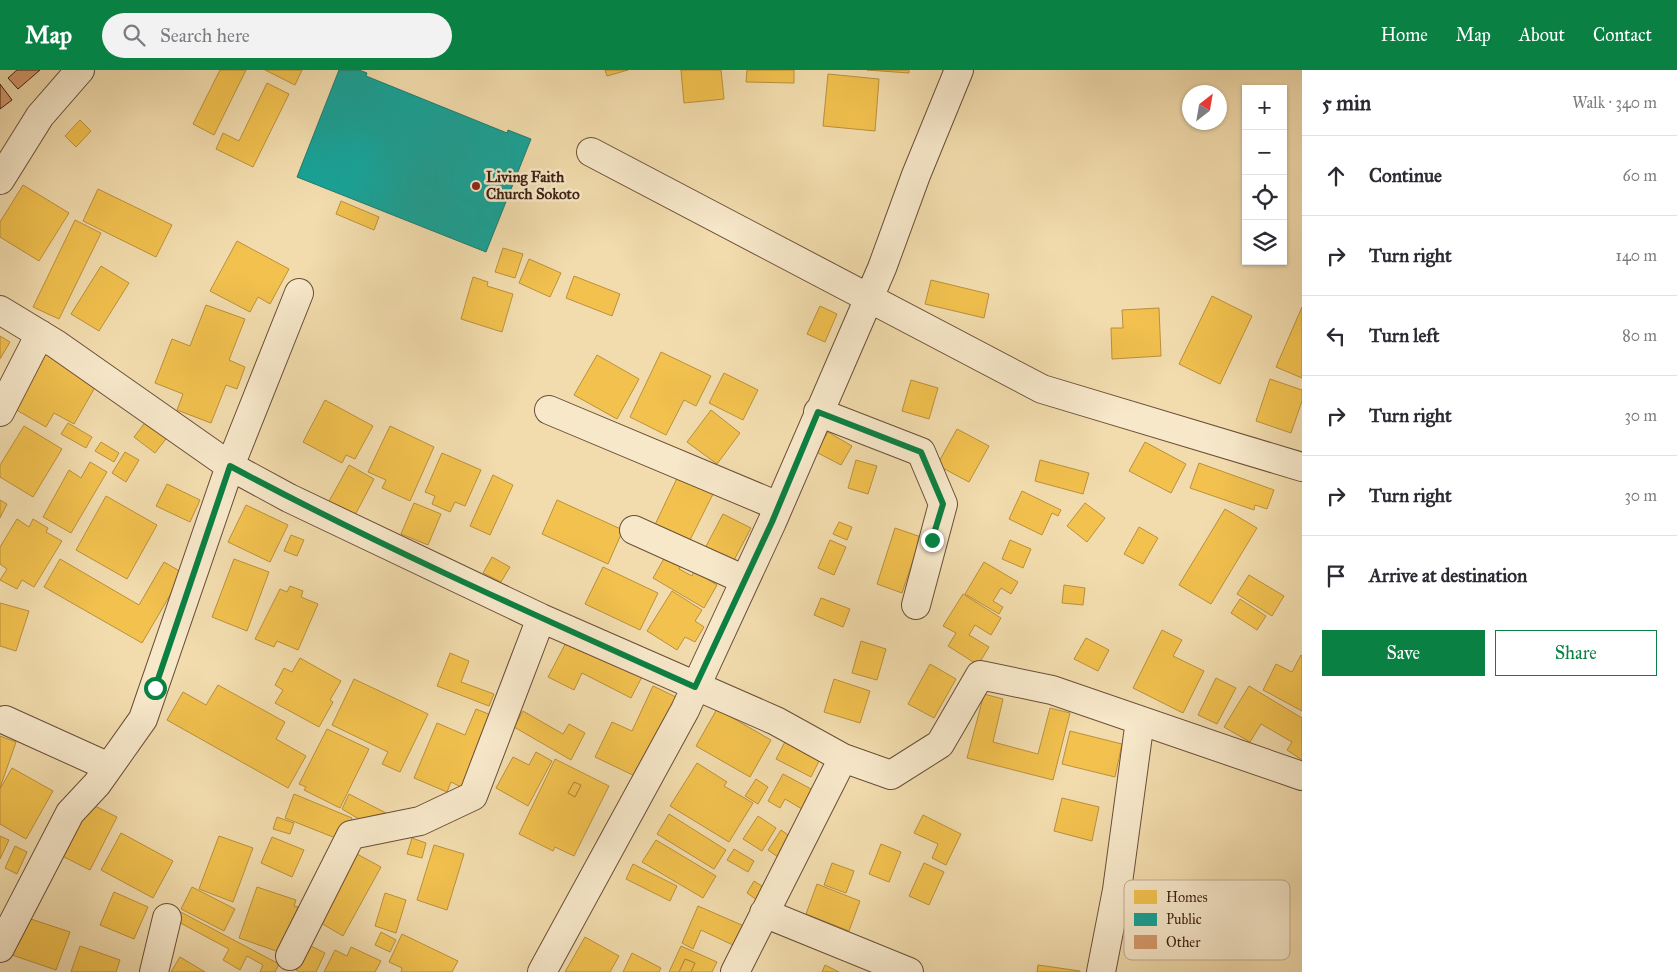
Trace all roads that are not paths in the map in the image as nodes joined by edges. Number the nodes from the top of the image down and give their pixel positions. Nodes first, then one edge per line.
1 (80, 70) edge
2 (959, 70) edge
3 (591, 152) dead end
4 (2, 172) edge
5 (299, 293) dead end
6 (868, 298) junction
7 (0, 310) edge
8 (40, 334) junction
9 (549, 410) dead end
10 (0, 412) edge
11 (818, 412) junction
12 (230, 466) junction
13 (1302, 466) edge
14 (778, 506) junction
15 (634, 530) dead end
16 (745, 580) junction
17 (916, 605) dead end
18 (541, 618) junction
19 (695, 687) junction
20 (5, 720) dead end
21 (1140, 720) junction
22 (843, 758) junction
23 (109, 767) junction
24 (1302, 776) edge
25 (764, 914) junction
26 (167, 918) dead end
27 (0, 948) edge
28 (290, 956) dead end
29 (154, 972) edge
30 (542, 972) edge
31 (735, 972) edge
32 (909, 972) edge
33 (1101, 972) edge

1 - 4 street
2 - 6 street
3 - 6 street
5 - 12 street
6 - 11 street
6 - 13 street
7 - 8 street
8 - 10 street
8 - 12 street
9 - 14 street
11 - 14 street
11 - 17 street
12 - 18 street
12 - 23 street
14 - 16 street
15 - 16 street
16 - 19 street
18 - 19 street
18 - 28 street
19 - 22 street
19 - 30 street
20 - 23 street
21 - 22 street
21 - 24 street
21 - 33 street
22 - 25 street
23 - 27 street
25 - 31 street
25 - 32 street
26 - 29 street

